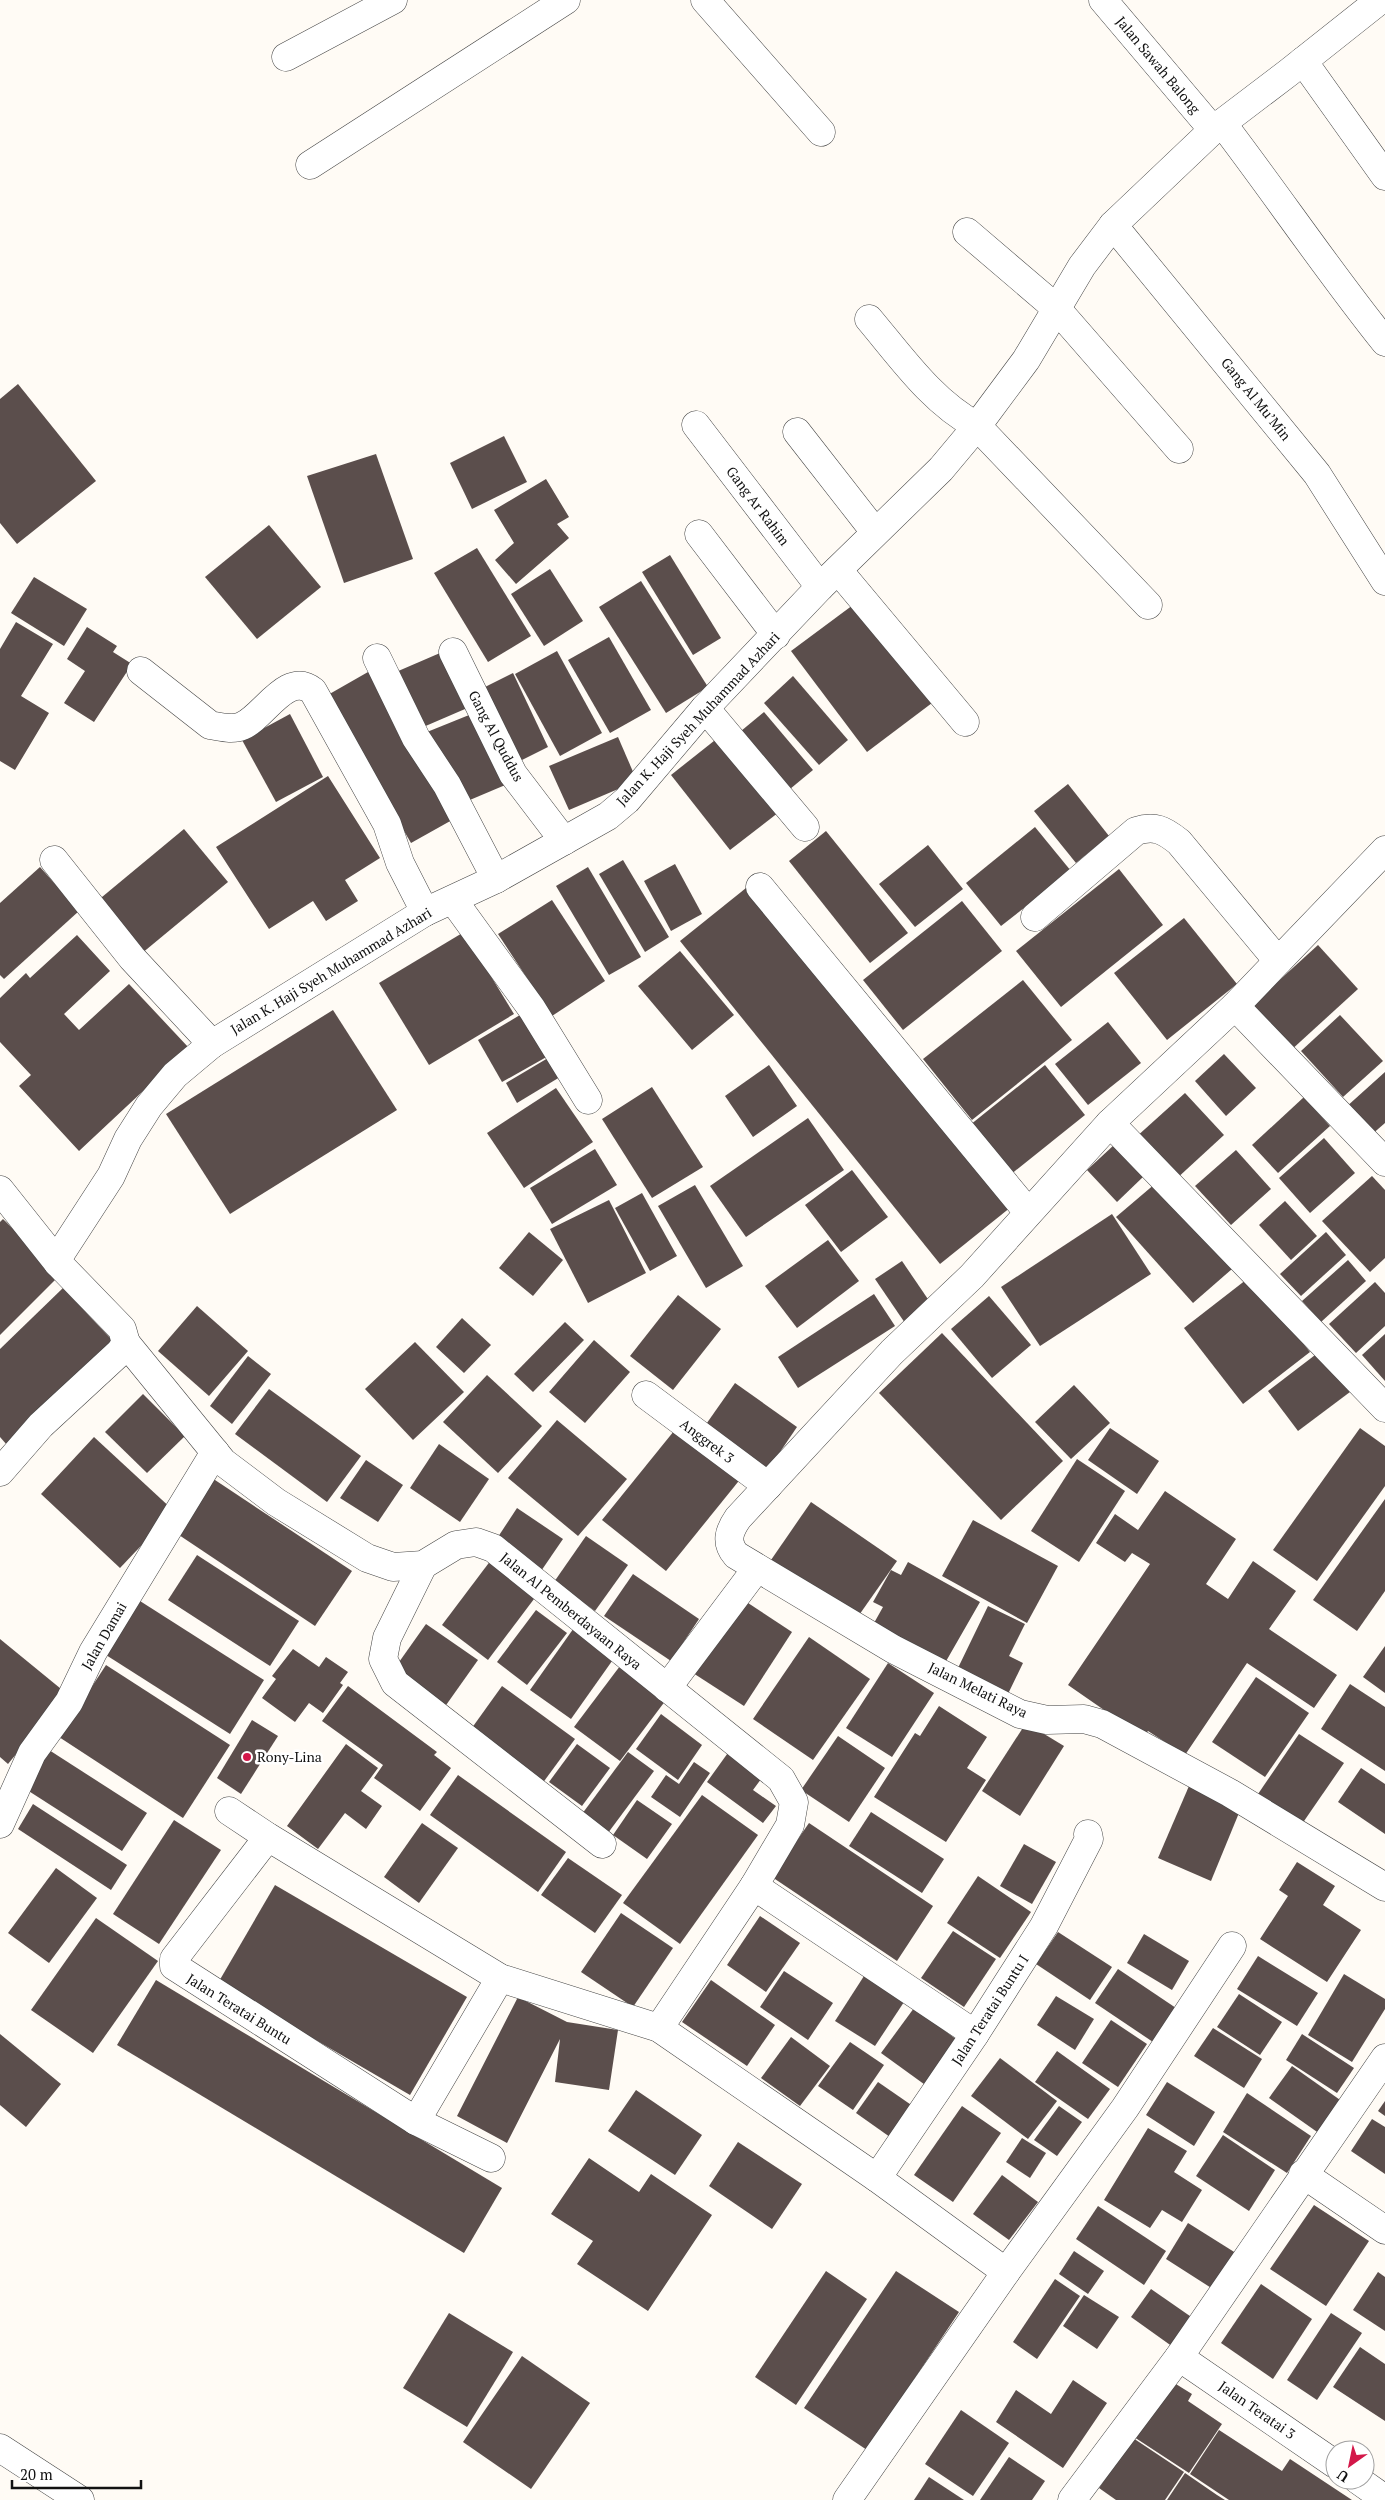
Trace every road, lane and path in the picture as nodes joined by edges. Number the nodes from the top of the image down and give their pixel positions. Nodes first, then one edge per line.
1 (393, 0) edge
2 (566, 0) edge
3 (705, 0) edge
4 (1103, 0) edge
5 (1366, 4) edge
6 (286, 57) dead end
7 (1303, 61) junction
8 (1217, 126) junction
9 (821, 132) dead end
10 (310, 165) dead end
11 (1385, 176) edge
12 (1113, 225) junction
13 (967, 232) dead end
14 (1056, 308) junction
15 (869, 319) dead end
16 (1385, 342) edge
17 (696, 425) dead end
18 (977, 426) junction
19 (797, 432) dead end
20 (1179, 449) dead end
21 (875, 532) junction
22 (699, 534) dead end
23 (829, 578) junction
24 (1385, 581) edge
25 (1148, 605) dead end
26 (776, 635) junction
27 (453, 652) dead end
28 (377, 658) dead end
29 (141, 671) dead end
30 (705, 708) junction
31 (965, 722) dead end
32 (805, 827) dead end
33 (564, 840) junction
34 (1385, 850) edge
35 (54, 860) dead end
36 (496, 879) junction
37 (760, 887) dead end
38 (453, 900) junction
39 (425, 912) junction
40 (1034, 918) dead end
41 (1278, 961) junction
42 (1235, 1006) junction
43 (212, 1044) junction
44 (588, 1100) dead end
45 (1110, 1123) junction
46 (1385, 1162) edge
47 (0, 1190) edge
48 (1028, 1212) junction
49 (58, 1263) junction
50 (126, 1343) junction
51 (646, 1395) dead end
52 (1385, 1408) edge
53 (215, 1452) junction
54 (0, 1472) edge
55 (768, 1486) junction
56 (747, 1561) junction
57 (423, 1565) junction
58 (667, 1688) junction
59 (229, 1811) dead end
60 (0, 1824) edge
61 (1088, 1834) dead end
62 (268, 1837) junction
63 (602, 1844) dead end
64 (754, 1886) junction
65 (1385, 1887) edge
66 (1232, 1946) dead end
67 (500, 1978) junction
68 (659, 2028) junction
69 (975, 2034) junction
70 (1385, 2058) edge
71 (416, 2121) junction
72 (492, 2158) dead end
73 (1303, 2174) junction
74 (877, 2178) junction
75 (1385, 2230) edge
76 (1006, 2272) junction
77 (1179, 2356) junction
78 (0, 2448) edge
79 (1325, 2457) edge
80 (1372, 2490) edge
81 (1076, 2499) edge
82 (1385, 2499) edge
83 (80, 2500) edge
84 (847, 2500) edge

1 - 6 street
2 - 10 street
3 - 9 street
4 - 8 street, Jalan Sawah Balong
5 - 7 street, Jalan K. Haji Syeh Muhammad Azhari
7 - 8 street, Jalan K. Haji Syeh Muhammad Azhari
7 - 11 street
8 - 12 street, Jalan K. Haji Syeh Muhammad Azhari
8 - 16 street, Jalan Sawah Balong
12 - 14 street, Jalan K. Haji Syeh Muhammad Azhari
12 - 24 street, Gang Al Mu’Min
13 - 14 street
14 - 18 street, Jalan K. Haji Syeh Muhammad Azhari
14 - 20 street
15 - 18 street
17 - 23 street, Gang Ar Rahim
18 - 21 street, Jalan K. Haji Syeh Muhammad Azhari
18 - 25 street
19 - 21 street
21 - 23 street, Jalan K. Haji Syeh Muhammad Azhari
22 - 26 street
23 - 26 street, Jalan K. Haji Syeh Muhammad Azhari
23 - 31 street, Gang Ar Rahim
26 - 30 street, Jalan K. Haji Syeh Muhammad Azhari
27 - 33 street, Gang Al Quddus
28 - 36 street
29 - 39 street
30 - 32 street
30 - 33 street, Jalan K. Haji Syeh Muhammad Azhari
33 - 36 street, Jalan K. Haji Syeh Muhammad Azhari
34 - 41 street
35 - 43 street
36 - 38 street, Jalan K. Haji Syeh Muhammad Azhari
37 - 48 street
38 - 39 street, Jalan K. Haji Syeh Muhammad Azhari
38 - 44 street
39 - 43 street, Jalan K. Haji Syeh Muhammad Azhari
40 - 41 street
41 - 42 street
42 - 45 street
42 - 46 street
43 - 49 street, Jalan K. Haji Syeh Muhammad Azhari
45 - 48 street
45 - 52 street
47 - 49 street
48 - 55 street
49 - 50 street
50 - 53 street, Jalan Al Pemberdayaan Raya
50 - 54 street
51 - 55 street, Anggrek 3
53 - 57 street, Jalan Al Pemberdayaan Raya
53 - 60 street, Jalan Damai
55 - 56 street
56 - 58 street
56 - 65 street, Jalan Melati Raya
57 - 58 street, Jalan Al Pemberdayaan Raya
57 - 63 street
58 - 64 street, Jalan Al Pemberdayaan Raya
59 - 62 street
61 - 69 street, Jalan Teratai Buntu I
62 - 67 street
62 - 71 street, Jalan Teratai Buntu
64 - 68 street, Jalan Al Pemberdayaan Raya
64 - 69 street
66 - 76 street
67 - 68 street
67 - 71 street
68 - 74 street
69 - 74 street, Jalan Teratai Buntu I
70 - 73 street
71 - 72 street, Jalan Teratai Buntu
73 - 75 street
73 - 77 street
74 - 76 street
76 - 84 street
77 - 79 street, Jalan Teratai 3
77 - 81 street
78 - 83 street
80 - 82 street

